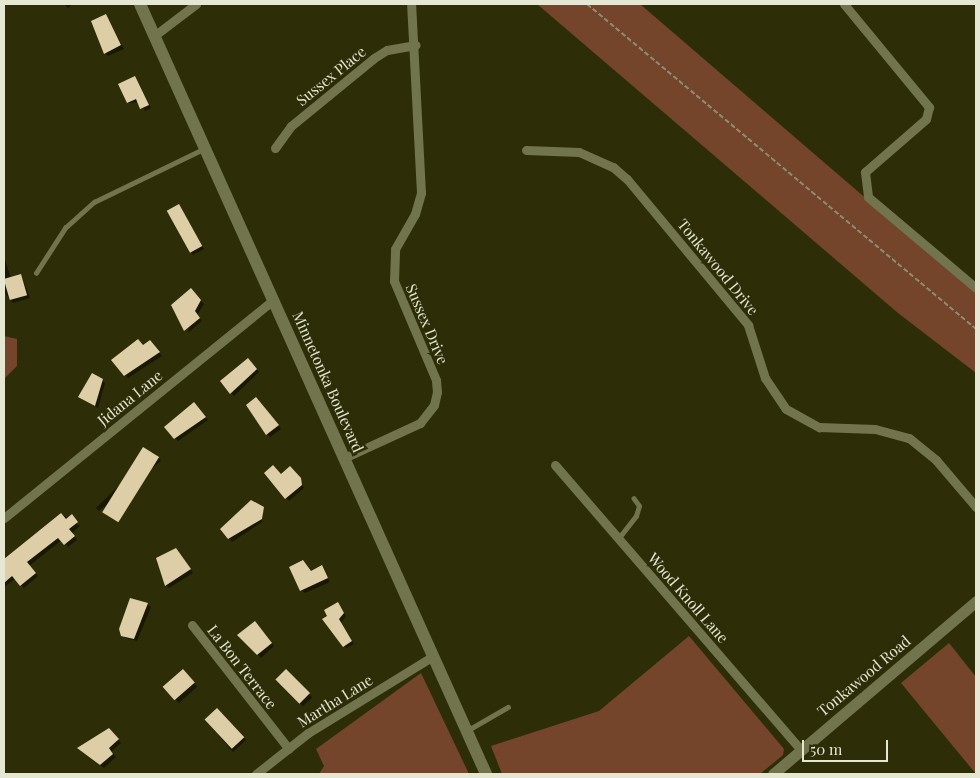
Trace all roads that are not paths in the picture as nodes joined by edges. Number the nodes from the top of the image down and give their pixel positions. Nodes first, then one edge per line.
1 (140, 4) edge
2 (196, 4) edge
3 (411, 4) edge
4 (844, 4) edge
5 (154, 36) junction
6 (416, 44) junction
7 (275, 148) dead end
8 (205, 149) junction
9 (526, 150) dead end
10 (36, 273) dead end
11 (976, 288) edge
12 (273, 300) junction
13 (344, 458) junction
14 (555, 465) dead end
15 (634, 500) dead end
16 (976, 507) edge
17 (4, 518) edge
18 (618, 539) junction
19 (976, 601) edge
20 (192, 625) dead end
21 (433, 656) junction
22 (508, 707) dead end
23 (467, 731) junction
24 (290, 749) junction
25 (800, 749) junction
26 (256, 774) edge
27 (486, 774) edge
28 (773, 774) edge

1 - 5 main road, Minnetonka Boulevard
2 - 5 street
3 - 6 street, Sussex Drive
4 - 11 street
5 - 8 main road, Minnetonka Boulevard
6 - 7 street, Sussex Place
6 - 13 street, Sussex Drive
8 - 10 lane
8 - 12 main road, Minnetonka Boulevard
9 - 16 street, Tonkawood Drive
12 - 13 main road, Minnetonka Boulevard
12 - 17 street, Jidana Lane
13 - 21 main road, Minnetonka Boulevard
14 - 18 street, Wood Knoll Lane
15 - 18 lane
18 - 25 street, Wood Knoll Lane
19 - 25 street, Tonkawood Road
20 - 24 street, La Bon Terrace
21 - 23 main road, Minnetonka Boulevard
21 - 24 street, Martha Lane
22 - 23 lane
23 - 27 main road, Minnetonka Boulevard
24 - 26 street, Martha Lane
25 - 28 street, Tonkawood Road

